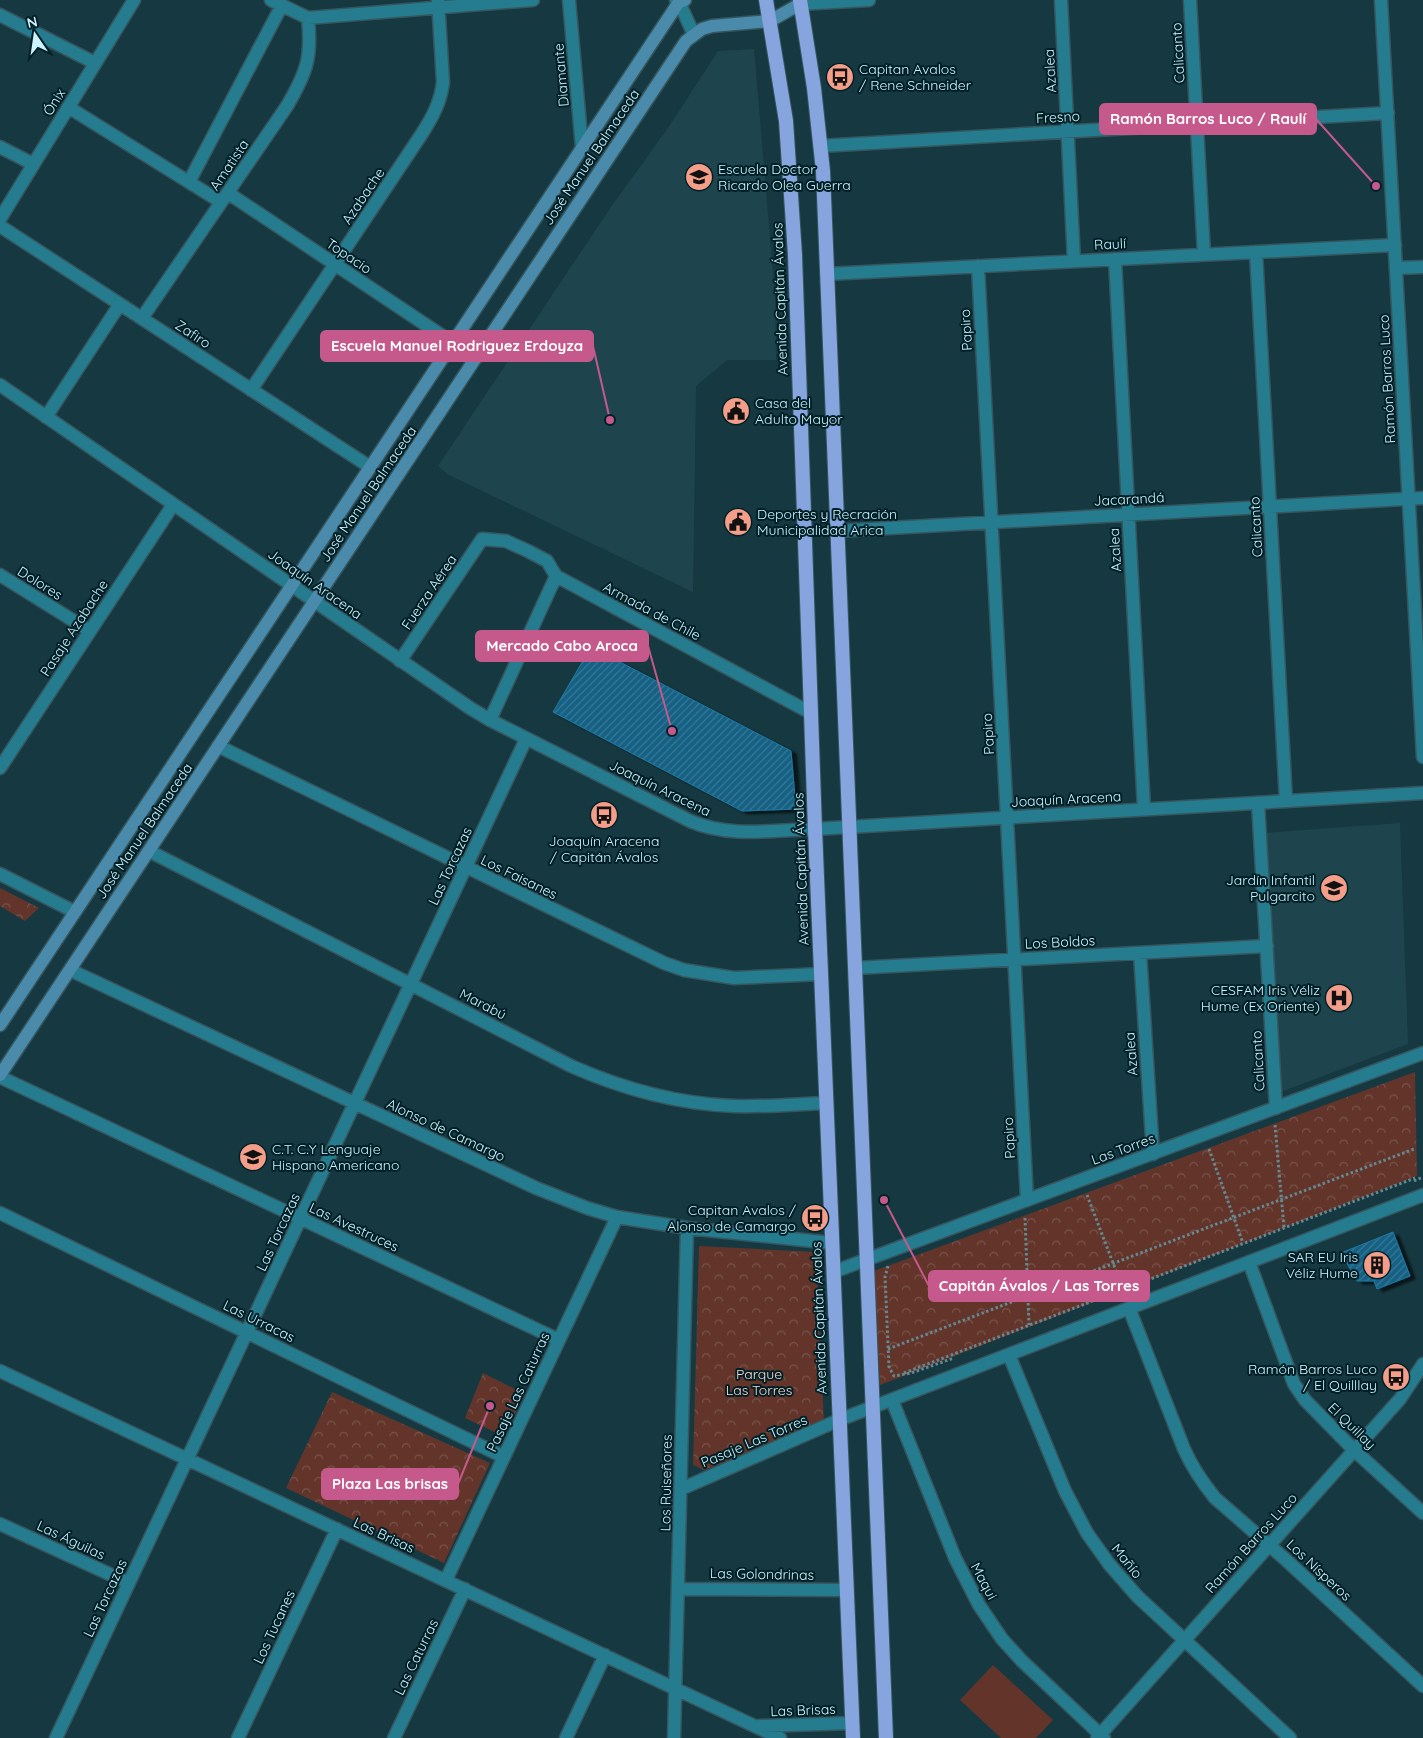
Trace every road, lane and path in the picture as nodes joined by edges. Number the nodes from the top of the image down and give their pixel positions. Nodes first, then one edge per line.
1 (134, 0) edge
2 (533, 0) edge
3 (569, 0) edge
4 (680, 0) edge
5 (766, 0) edge
6 (869, 0) edge
7 (1061, 0) edge
8 (1190, 0) edge
9 (1381, 0) edge
10 (797, 1) edge
11 (276, 3) edge
12 (439, 4) edge
13 (0, 15) edge
14 (308, 18) junction
15 (770, 21) junction
16 (694, 35) junction
17 (95, 64) junction
18 (68, 107) junction
19 (1388, 114) junction
20 (1197, 124) junction
21 (1068, 132) junction
22 (820, 146) junction
23 (0, 147) edge
24 (582, 148) junction
25 (33, 164) junction
26 (189, 182) junction
27 (225, 198) junction
28 (0, 219) edge
29 (0, 226) edge
30 (1395, 245) junction
31 (1256, 252) junction
32 (1204, 254) junction
33 (1115, 259) junction
34 (1074, 261) junction
35 (335, 264) junction
36 (978, 266) junction
37 (1423, 267) edge
38 (1396, 268) junction
39 (827, 274) junction
40 (120, 304) junction
41 (142, 318) junction
42 (453, 343) junction
43 (0, 385) edge
44 (251, 390) junction
45 (46, 417) junction
46 (370, 467) junction
47 (1409, 498) junction
48 (1423, 498) edge
49 (173, 505) junction
50 (1270, 506) junction
51 (1128, 514) junction
52 (991, 522) junction
53 (837, 531) junction
54 (482, 539) joint
55 (0, 576) edge
56 (556, 576) junction
57 (291, 586) junction
58 (314, 602) junction
59 (1419, 625) edge
60 (90, 631) junction
61 (400, 661) junction
62 (811, 713) junction
63 (490, 720) junction
64 (526, 739) junction
65 (218, 746) junction
66 (1423, 756) edge
67 (0, 768) edge
68 (1423, 793) edge
69 (1286, 801) junction
70 (1258, 803) junction
71 (1144, 809) junction
72 (1007, 817) junction
73 (849, 827) junction
74 (815, 829) junction
75 (149, 851) junction
76 (466, 868) junction
77 (0, 874) edge
78 (75, 912) junction
79 (1266, 946) junction
80 (1140, 953) junction
81 (1014, 959) junction
82 (855, 968) junction
83 (70, 970) junction
84 (821, 974) junction
85 (411, 984) junction
86 (0, 1025) edge
87 (1423, 1053) edge
88 (0, 1076) edge
89 (355, 1103) junction
90 (826, 1103) junction
91 (1276, 1108) junction
92 (1275, 1125) dead end
93 (1209, 1149) dead end
94 (1414, 1150) dead end
95 (1153, 1154) junction
96 (1415, 1178) dead end
97 (1423, 1194) edge
98 (1088, 1195) dead end
99 (1028, 1200) junction
100 (1281, 1200) junction
101 (0, 1213) edge
102 (617, 1217) junction
103 (301, 1218) junction
104 (1025, 1218) dead end
105 (1234, 1218) junction
106 (687, 1228) junction
107 (1284, 1228) junction
108 (832, 1243) junction
109 (1243, 1243) junction
110 (867, 1260) junction
111 (1249, 1262) junction
112 (1113, 1264) junction
113 (888, 1266) dead end
114 (833, 1272) junction
115 (1123, 1289) junction
116 (1028, 1296) junction
117 (1129, 1308) junction
118 (1029, 1325) junction
119 (247, 1332) junction
120 (559, 1340) junction
121 (991, 1345) dead end
122 (888, 1349) junction
123 (883, 1351) dead end
124 (1009, 1355) junction
125 (1423, 1364) edge
126 (0, 1371) edge
127 (894, 1376) junction
128 (889, 1378) dead end
129 (892, 1400) junction
130 (873, 1408) junction
131 (840, 1420) junction
132 (1354, 1450) junction
133 (504, 1457) junction
134 (187, 1459) junction
135 (681, 1488) junction
136 (1423, 1513) edge
137 (0, 1524) edge
138 (337, 1529) junction
139 (1269, 1545) junction
140 (446, 1580) junction
141 (129, 1583) junction
142 (678, 1589) junction
143 (465, 1590) junction
144 (846, 1590) junction
145 (1185, 1640) junction
146 (605, 1656) junction
147 (1423, 1686) edge
148 (675, 1689) junction
149 (852, 1723) junction
150 (755, 1726) junction
151 (1101, 1737) edge
152 (56, 1738) edge
153 (238, 1738) edge
154 (394, 1738) edge
155 (566, 1738) edge
156 (674, 1738) edge
157 (780, 1738) edge
158 (852, 1738) edge
159 (886, 1738) edge
160 (1290, 1738) edge

1 - 17 street, Ónix
2 - 12 street
3 - 24 street, Diamante
4 - 16 street
4 - 24 main road, José Manuel Balmaceda
5 - 15 highway, Avenida Capitán Ávalos
6 - 10 street
7 - 21 street, Azalea
8 - 20 street, Calicanto
9 - 19 street, Ramón Barros Luco
10 - 15 main road, José Manuel Balmaceda
10 - 22 highway
11 - 14 street
11 - 26 street, Amatista
12 - 14 street
12 - 35 street, Azabache
13 - 17 street
14 - 27 street, Amatista
15 - 16 main road, José Manuel Balmaceda
15 - 62 highway, Avenida Capitán Ávalos
16 - 58 main road, José Manuel Balmaceda
17 - 18 street, Ónix
18 - 25 street, Ónix
18 - 26 street, Topacio
19 - 20 street, Fresno
19 - 30 street, Ramón Barros Luco
20 - 21 street, Fresno
20 - 32 street, Calicanto
21 - 22 street, Fresno
21 - 34 street, Azalea
22 - 39 highway
23 - 25 street
24 - 42 main road, José Manuel Balmaceda
25 - 28 street, Ónix
26 - 27 street, Topacio
27 - 35 street, Topacio
27 - 41 street, Amatista
29 - 40 street, Zafiro
30 - 31 street, Raulí
30 - 38 street, Ramón Barros Luco
31 - 32 street, Raulí
31 - 50 street, Calicanto
32 - 33 street, Raulí
33 - 34 street, Raulí
33 - 51 street, Azalea
34 - 36 street, Raulí
35 - 42 street, Topacio
35 - 44 street, Azabache
36 - 39 street, Raulí
36 - 52 street, Papiro
37 - 38 street
38 - 47 street, Ramón Barros Luco
39 - 53 highway
40 - 41 street, Zafiro
40 - 45 street
41 - 44 street, Zafiro
42 - 46 main road, José Manuel Balmaceda
43 - 45 street, Joaquín Aracena
44 - 46 street, Zafiro
45 - 49 street, Joaquín Aracena
46 - 57 main road, José Manuel Balmaceda
47 - 48 street, Jacarandá
47 - 50 street, Jacarandá
47 - 59 street, Ramón Barros Luco
49 - 57 street, Joaquín Aracena
49 - 60 street, Pasaje Azabache
50 - 51 street, Jacarandá
50 - 69 street, Calicanto
51 - 52 street, Jacarandá
51 - 71 street, Azalea
52 - 53 street, Jacarandá
52 - 72 street, Papiro
53 - 73 highway
54 - 56 street, Armada de Chile
54 - 61 street, Fuerza Aérea
55 - 60 street, Dolores
56 - 62 street, Armada de Chile
56 - 63 street
57 - 58 street, Joaquín Aracena
57 - 78 main road, José Manuel Balmaceda
58 - 61 street, Joaquín Aracena
58 - 65 main road, José Manuel Balmaceda
59 - 66 street, Ramón Barros Luco
60 - 67 street, Pasaje Azabache
61 - 63 street, Joaquín Aracena
62 - 74 highway, Avenida Capitán Ávalos
63 - 64 street, Joaquín Aracena
64 - 74 street, Joaquín Aracena
64 - 76 street, Las Torcazas
65 - 75 main road, José Manuel Balmaceda
65 - 76 street, Los Faisanes
68 - 69 street, Joaquín Aracena
69 - 70 street, Joaquín Aracena
70 - 71 street, Joaquín Aracena
70 - 79 street, Calicanto
71 - 72 street, Joaquín Aracena
72 - 73 street, Joaquín Aracena
72 - 81 street, Papiro
73 - 74 street, Joaquín Aracena
73 - 82 highway
74 - 84 highway, Avenida Capitán Ávalos
75 - 83 main road, José Manuel Balmaceda
75 - 85 street, Marabú
76 - 84 street, Los Faisanes
76 - 85 street, Las Torcazas
77 - 78 street
78 - 86 main road, José Manuel Balmaceda
79 - 80 street, Los Boldos
79 - 91 street, Calicanto
80 - 81 street, Los Boldos
80 - 95 street, Azalea
81 - 82 street, Los Boldos
81 - 99 street, Papiro
82 - 110 highway
83 - 88 main road, José Manuel Balmaceda
83 - 89 street, Alonso de Camargo
84 - 90 highway, Avenida Capitán Ávalos
85 - 89 street, Las Torcazas
85 - 90 street, Marabú
87 - 91 street, Las Torres
88 - 103 street, Las Avestruces
89 - 102 street, Alonso de Camargo
89 - 103 street, Las Torcazas
90 - 108 highway, Avenida Capitán Ávalos
91 - 95 street, Las Torres
92 - 100 path
93 - 105 path
94 - 100 path
95 - 99 street, Las Torres
96 - 107 path
97 - 111 street
98 - 112 path
99 - 110 street, Las Torres
100 - 105 path
100 - 107 path
101 - 119 street, Las Urracas
102 - 106 street, Alonso de Camargo
102 - 120 street, Pasaje Las Caturras
103 - 119 street, Las Torcazas
103 - 120 street, Las Avestruces
104 - 116 path
105 - 109 path
105 - 112 path
106 - 108 street, Alonso de Camargo
106 - 135 street, Los Ruiseñores
107 - 109 path
108 - 114 highway, Avenida Capitán Ávalos
109 - 115 path
110 - 114 street, Las Torres
110 - 130 highway
111 - 117 street
111 - 132 street, El Quillay
112 - 115 path
112 - 116 path
113 - 122 path
114 - 131 highway, Avenida Capitán Ávalos
115 - 118 path
116 - 118 path
116 - 122 path
117 - 124 street
117 - 139 street, Los Nísperos
118 - 127 path
119 - 133 street, Las Urracas
119 - 134 street, Las Torcazas
120 - 133 street, Pasaje Las Caturras
121 - 127 path
122 - 123 path
122 - 127 path
124 - 129 street
124 - 145 street, Mañío
125 - 132 street, Ramón Barros Luco
126 - 134 street, Las Brisas
127 - 128 path
129 - 130 street
129 - 151 street, Maqui
130 - 131 street
130 - 159 highway
131 - 135 street, Pasaje Las Torres
131 - 144 highway, Avenida Capitán Ávalos
132 - 136 street, El Quillay
132 - 139 street, Ramón Barros Luco
133 - 140 street, Pasaje Las Caturras
134 - 138 street, Las Brisas
134 - 141 street, Las Torcazas
135 - 142 street, Los Ruiseñores
137 - 141 street, Las Águilas
138 - 140 street, Las Brisas
138 - 153 street, Los Tucanes
139 - 145 street, Ramón Barros Luco
139 - 147 street, Los Nísperos
140 - 143 street, Las Brisas
141 - 152 street, Las Torcazas
142 - 144 street, Las Golondrinas
142 - 148 street, Los Ruiseñores
143 - 146 street, Las Brisas
143 - 154 street, Las Caturras
144 - 149 highway, Avenida Capitán Ávalos
145 - 151 street, Ramón Barros Luco
145 - 160 street, Mañío
146 - 148 street, Las Brisas
146 - 155 street
148 - 150 street, Las Brisas
148 - 156 street, Los Ruiseñores
149 - 150 street, Las Brisas
149 - 158 highway, Avenida Capitán Ávalos
150 - 157 street, Las Brisas

